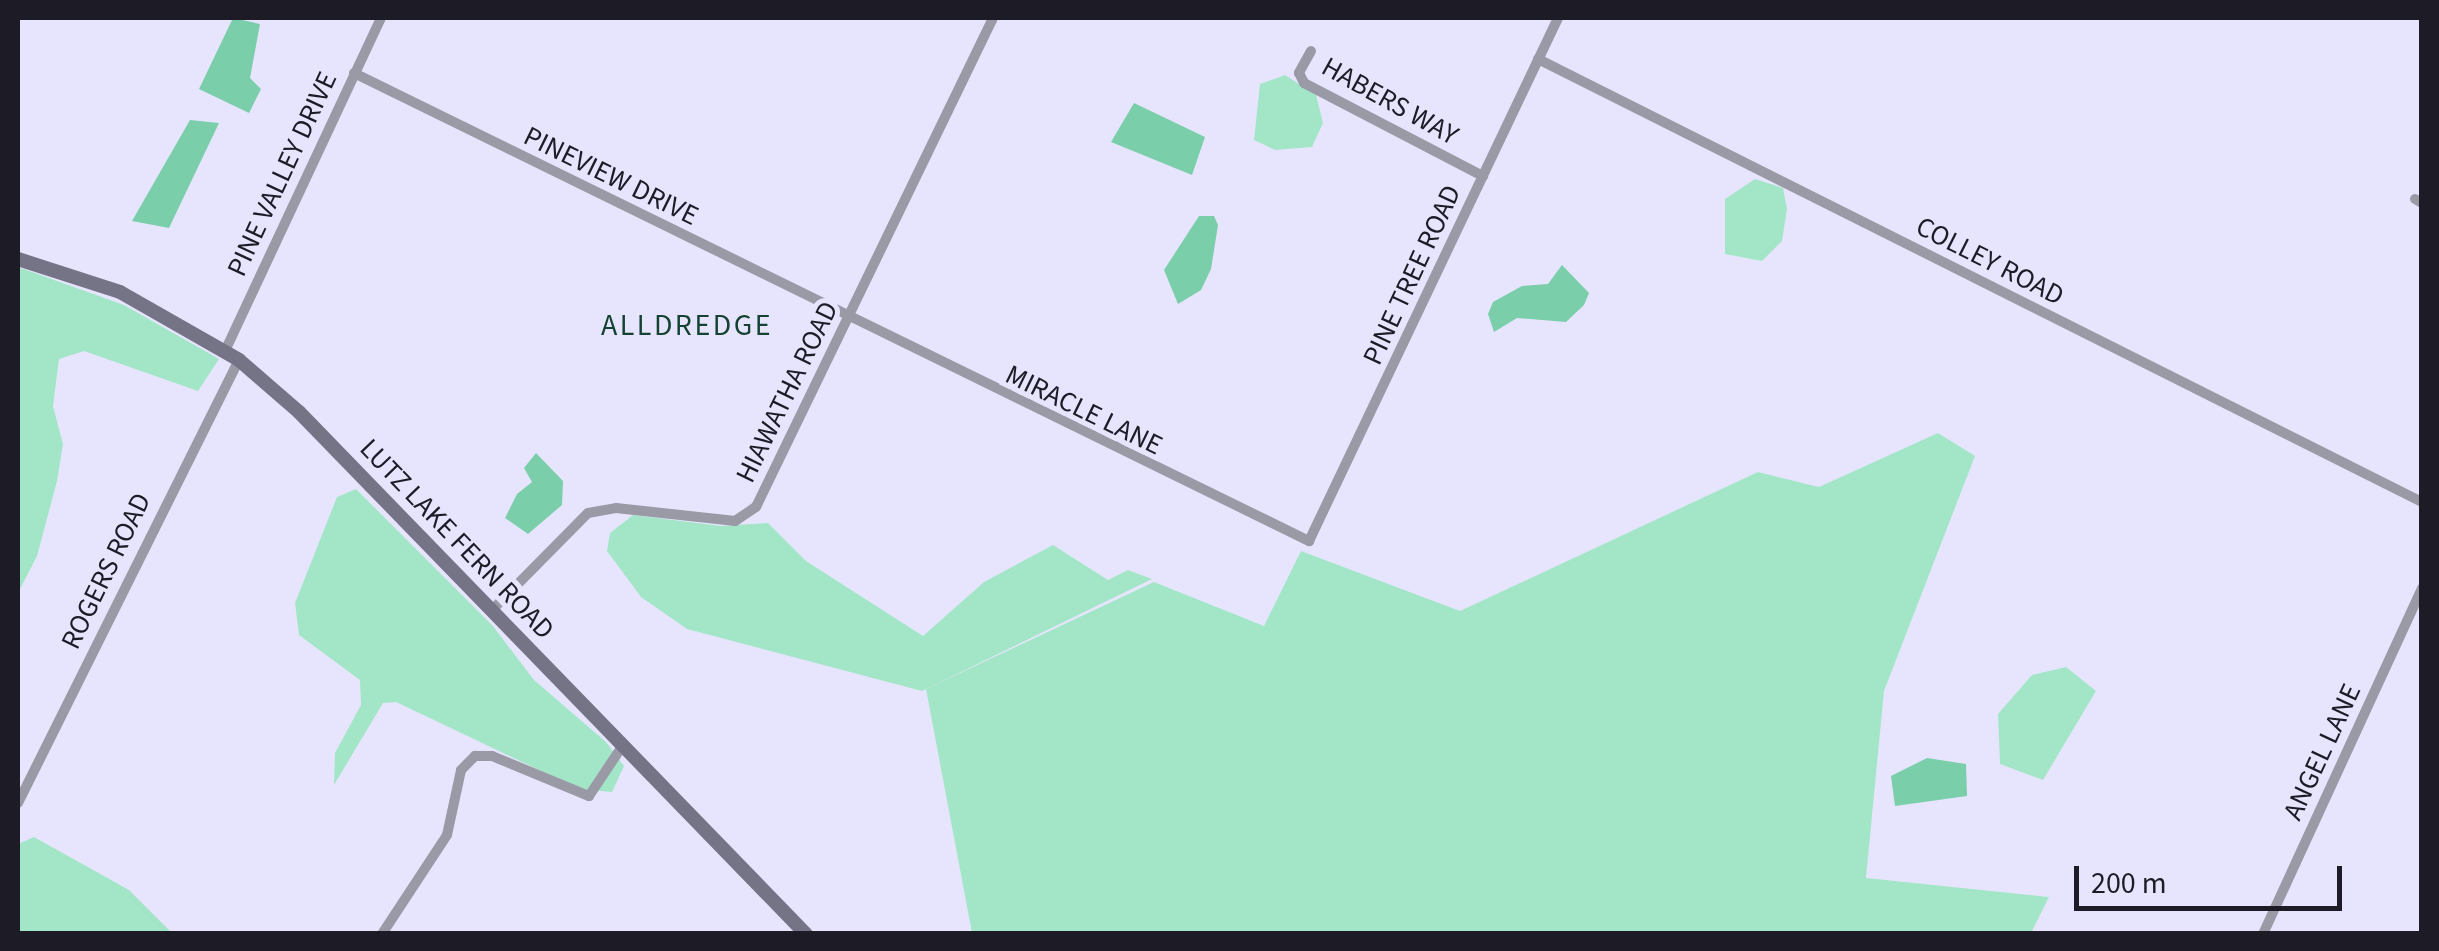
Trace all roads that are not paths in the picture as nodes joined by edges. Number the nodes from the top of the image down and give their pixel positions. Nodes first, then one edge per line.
1 (381, 18) edge
2 (993, 18) edge
3 (1558, 18) edge
4 (1310, 51) dead end
5 (1538, 59) junction
6 (354, 73) junction
7 (1484, 176) junction
8 (18, 259) edge
9 (848, 319) junction
10 (225, 351) junction
11 (238, 360) junction
12 (2422, 502) edge
13 (1300, 541) joint
14 (2422, 588) edge
15 (492, 610) junction
16 (622, 748) junction
17 (18, 803) edge
18 (382, 934) edge
19 (806, 934) edge
20 (2264, 934) edge

1 - 6 street, PINE VALLEY DRIVE
2 - 9 street, HIAWATHA ROAD
3 - 5 street, PINE TREE ROAD
4 - 7 street, HABERS WAY
5 - 7 street, PINE TREE ROAD
5 - 12 street, COLLEY ROAD
6 - 9 street, PINEVIEW DRIVE
6 - 10 street, PINE VALLEY DRIVE
7 - 13 street, PINE TREE ROAD
8 - 10 main road, LUTZ LAKE FERN ROAD
9 - 13 street, MIRACLE LANE
9 - 15 street, HIAWATHA ROAD
10 - 11 main road, LUTZ LAKE FERN ROAD
11 - 15 main road, LUTZ LAKE FERN ROAD
11 - 17 street, ROGERS ROAD
14 - 20 street, ANGEL LANE
15 - 16 main road, LUTZ LAKE FERN ROAD
16 - 18 street
16 - 19 main road, LUTZ LAKE FERN ROAD

